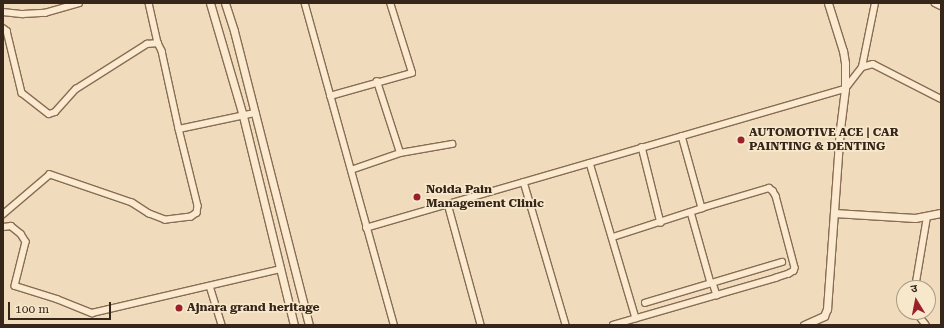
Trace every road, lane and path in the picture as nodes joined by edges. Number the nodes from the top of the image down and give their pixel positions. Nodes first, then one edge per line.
1 (79, 3) edge
2 (149, 3) edge
3 (210, 3) edge
4 (225, 3) edge
5 (305, 3) edge
6 (390, 3) edge
7 (828, 3) edge
8 (875, 3) edge
9 (934, 3) edge
10 (941, 6) edge
11 (3, 12) edge
12 (3, 28) edge
13 (158, 43) junction
14 (862, 67) junction
15 (378, 82) junction
16 (845, 89) junction
17 (330, 96) junction
18 (941, 99) edge
19 (255, 113) junction
20 (243, 116) junction
21 (179, 129) junction
22 (682, 136) junction
23 (452, 144) dead end
24 (642, 148) junction
25 (400, 153) junction
26 (590, 163) junction
27 (351, 170) junction
28 (524, 182) junction
29 (448, 204) junction
30 (702, 208) junction
31 (691, 212) junction
32 (834, 213) junction
33 (941, 213) edge
34 (3, 215) edge
35 (927, 217) junction
36 (661, 223) junction
37 (3, 227) edge
38 (366, 228) junction
39 (613, 237) junction
40 (782, 262) dead end
41 (281, 269) junction
42 (916, 280) edge
43 (712, 283) junction
44 (210, 286) junction
45 (717, 295) junction
46 (645, 303) dead end
47 (636, 318) junction
48 (815, 323) edge
49 (222, 325) edge
50 (294, 325) edge
51 (309, 325) edge
52 (394, 325) edge
53 (481, 325) edge
54 (566, 325) edge
55 (614, 325) edge
56 (804, 325) edge

1 - 11 street
2 - 13 street
3 - 20 street
4 - 19 street
5 - 17 street
6 - 15 street
7 - 16 street
8 - 14 street
9 - 10 street
12 - 13 street
13 - 21 street
14 - 16 street
14 - 18 street
15 - 17 street
15 - 25 street
16 - 22 street
16 - 32 street
17 - 27 street
19 - 20 street
19 - 51 street
20 - 21 street
20 - 41 street
21 - 34 street
22 - 24 street
22 - 30 street
23 - 25 street
24 - 26 street
24 - 36 street
25 - 27 street
26 - 28 street
26 - 39 street
27 - 38 street
28 - 29 street
28 - 54 street
29 - 38 street
29 - 53 street
30 - 31 street
30 - 45 street
31 - 36 street
31 - 43 street
32 - 35 street
32 - 48 street
33 - 35 street
35 - 42 street
36 - 39 street
37 - 44 street
38 - 52 street
39 - 47 street
40 - 43 street
41 - 44 street
41 - 50 street
43 - 45 street
43 - 46 street
44 - 49 street
45 - 47 street
47 - 55 street
48 - 56 street

